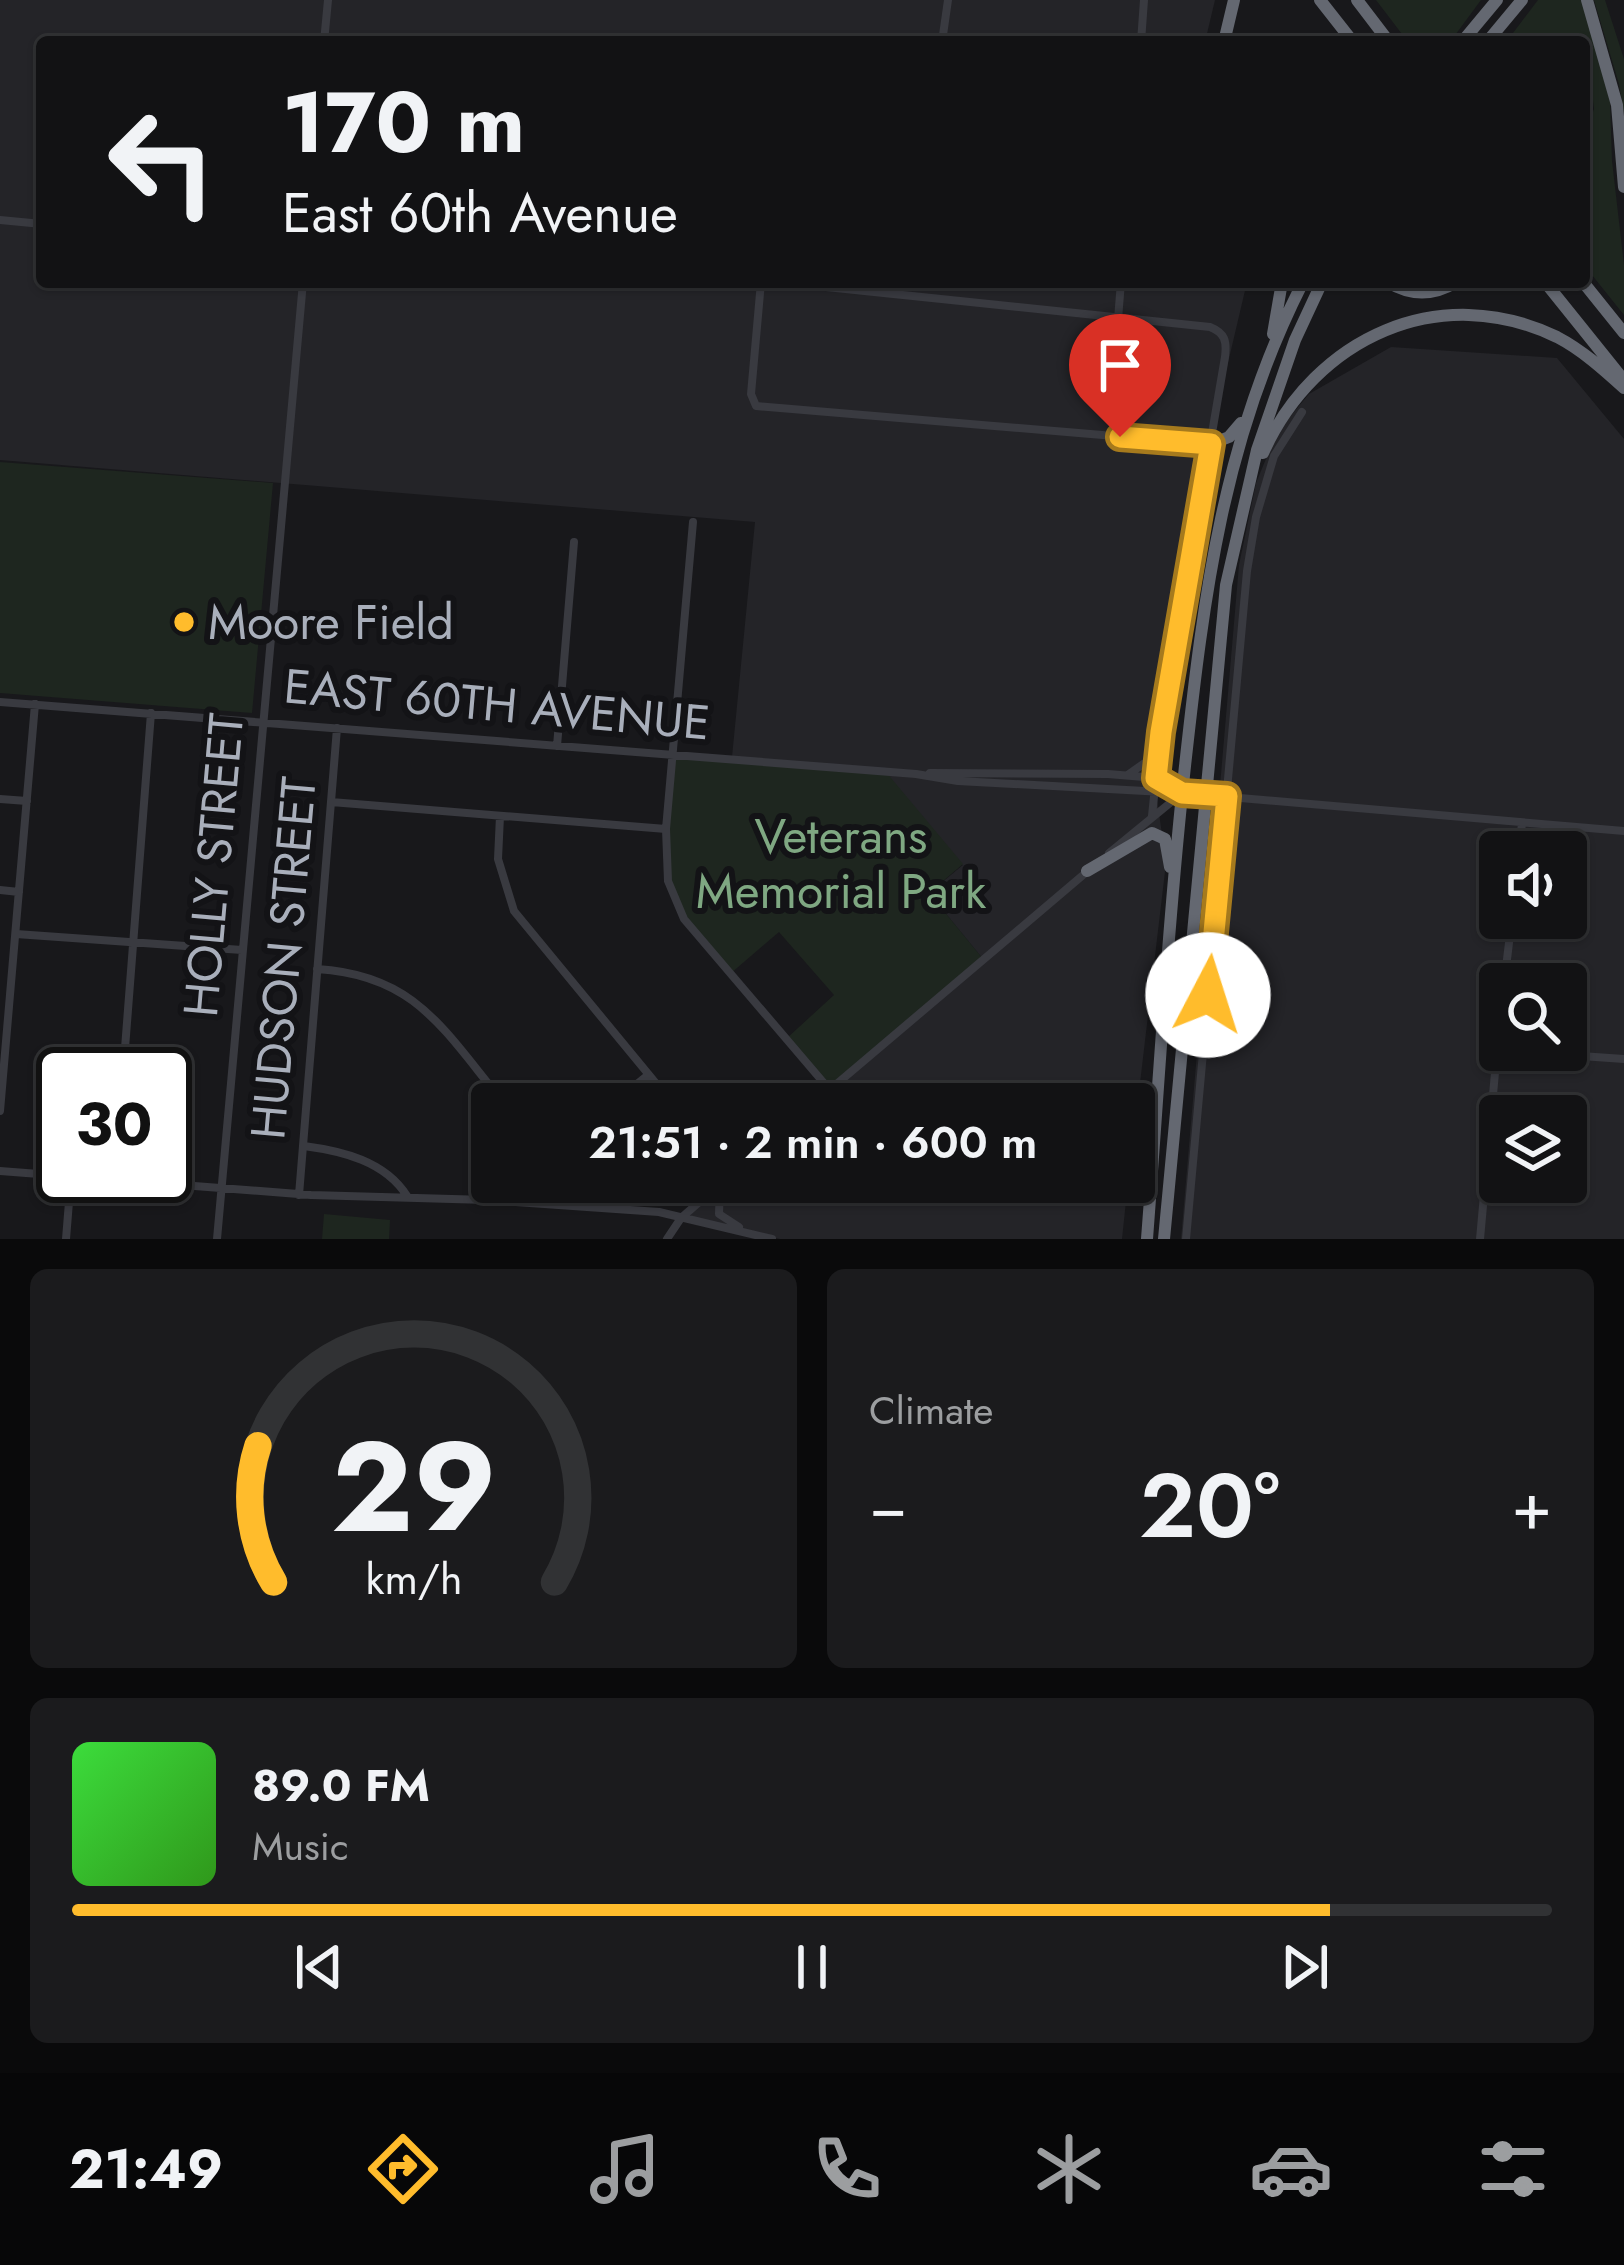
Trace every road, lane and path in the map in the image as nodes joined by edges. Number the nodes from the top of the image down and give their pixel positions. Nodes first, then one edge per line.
1 (328, 0) edge
2 (948, 0) edge
3 (1144, 0) edge
4 (1234, 0) edge
5 (1320, 0) edge
6 (1357, 0) edge
7 (1369, 0) edge
8 (1482, 0) edge
9 (1497, 0) edge
10 (1522, 0) edge
11 (1587, 0) edge
12 (325, 36) edge
13 (943, 36) edge
14 (1141, 36) edge
15 (1225, 36) edge
16 (1348, 36) edge
17 (1385, 36) edge
18 (1387, 36) edge
19 (1463, 36) edge
20 (1465, 36) edge
21 (1492, 36) edge
22 (1624, 187) edge
23 (0, 220) edge
24 (36, 223) edge
25 (302, 288) edge
26 (761, 288) edge
27 (849, 288) edge
28 (920, 288) edge
29 (1120, 288) edge
30 (1281, 288) edge
31 (1300, 288) edge
32 (1319, 288) edge
33 (1398, 288) edge
34 (1441, 288) edge
35 (1550, 288) edge
36 (1588, 288) edge
37 (920, 294) junction
38 (1118, 319) junction
39 (1624, 333) edge
40 (1268, 361) junction
41 (1624, 384) edge
42 (1253, 401) junction
43 (1302, 412) dead end
44 (1211, 444) junction
45 (1243, 504) junction
46 (693, 522) dead end
47 (574, 542) dead end
48 (0, 702) edge
49 (35, 704) junction
50 (151, 713) junction
51 (262, 721) junction
52 (338, 728) junction
53 (1160, 738) junction
54 (557, 746) junction
55 (672, 755) junction
56 (916, 774) junction
57 (1121, 776) junction
58 (1156, 778) junction
59 (1155, 791) junction
60 (1182, 793) junction
61 (1207, 794) junction
62 (1227, 796) junction
63 (0, 799) edge
64 (27, 801) junction
65 (331, 802) junction
66 (500, 816) junction
67 (1152, 816) junction
68 (1522, 823) junction
69 (666, 829) junction
70 (1521, 831) edge
71 (1624, 831) edge
72 (1087, 871) junction
73 (0, 890) edge
74 (19, 892) junction
75 (1172, 897) junction
76 (15, 934) junction
77 (133, 943) junction
78 (242, 950) junction
79 (317, 969) junction
80 (125, 1047) edge
81 (1587, 1056) edge
82 (1624, 1059) edge
83 (1494, 1071) edge
84 (647, 1075) junction
85 (487, 1083) edge
86 (637, 1083) edge
87 (654, 1083) edge
88 (824, 1083) edge
89 (836, 1083) edge
90 (0, 1111) edge
91 (304, 1146) junction
92 (0, 1171) edge
93 (36, 1174) edge
94 (192, 1186) edge
95 (220, 1189) junction
96 (299, 1195) junction
97 (408, 1198) junction
98 (69, 1203) edge
99 (698, 1203) edge
100 (720, 1203) edge
101 (681, 1218) junction
102 (767, 1238) edge
103 (66, 1239) edge
104 (217, 1239) edge
105 (667, 1239) edge
106 (1147, 1239) edge
107 (1166, 1239) edge
108 (1186, 1239) edge
109 (1480, 1239) edge

1 - 12 street
2 - 13 street
3 - 14 street
4 - 15 highway
5 - 16 highway
6 - 17 highway
7 - 18 highway
8 - 19 highway
9 - 20 highway
10 - 21 highway
11 - 22 highway
23 - 24 street
25 - 51 street, HOLLY STREET
26 - 44 street
27 - 37 street
28 - 37 street
29 - 38 street
30 - 40 highway
31 - 40 highway
32 - 45 highway
33 - 34 highway
35 - 41 highway
36 - 39 highway
37 - 38 street
38 - 44 street
40 - 42 highway
41 - 45 highway
42 - 44 highway
42 - 60 highway
43 - 62 street
44 - 53 street
45 - 61 highway
46 - 55 street
47 - 54 street
48 - 49 street, EAST 60TH AVENUE
49 - 50 street, EAST 60TH AVENUE
49 - 64 street
50 - 51 street, EAST 60TH AVENUE
50 - 77 street
51 - 52 street, EAST 60TH AVENUE
51 - 78 street, HOLLY STREET
52 - 54 street, EAST 60TH AVENUE
52 - 65 street, HUDSON STREET
53 - 57 street
53 - 58 street
54 - 55 street, EAST 60TH AVENUE
55 - 56 street, EAST 60TH AVENUE
55 - 69 street
56 - 57 street, EAST 60TH AVENUE
56 - 59 street, EAST 60TH AVENUE
57 - 58 street, EAST 60TH AVENUE
58 - 59 street
58 - 60 street, EAST 60TH AVENUE
59 - 60 street, EAST 60TH AVENUE
59 - 67 street
60 - 61 street, EAST 60TH AVENUE
60 - 67 street
60 - 75 highway
61 - 62 street, EAST 60TH AVENUE
61 - 107 highway
62 - 68 street, EAST 60TH AVENUE
62 - 108 street
63 - 64 street
64 - 74 street
65 - 66 street
65 - 79 street, HUDSON STREET
66 - 69 street
66 - 84 street
67 - 72 street
68 - 70 street
68 - 71 street, EAST 60TH AVENUE
69 - 88 street
72 - 75 highway
72 - 89 street
73 - 74 street
74 - 76 street
75 - 106 highway
76 - 77 street
76 - 90 street
77 - 78 street
77 - 80 street
78 - 95 street, HOLLY STREET
79 - 85 street
79 - 91 street, HUDSON STREET
81 - 82 street
83 - 109 street
84 - 86 street
84 - 87 street
91 - 96 street, HUDSON STREET
91 - 97 street
92 - 93 street
94 - 95 street
95 - 96 street
95 - 104 street, HOLLY STREET
96 - 97 street
97 - 101 street
98 - 103 street
99 - 101 street
100 - 102 street
101 - 102 street
101 - 105 street

